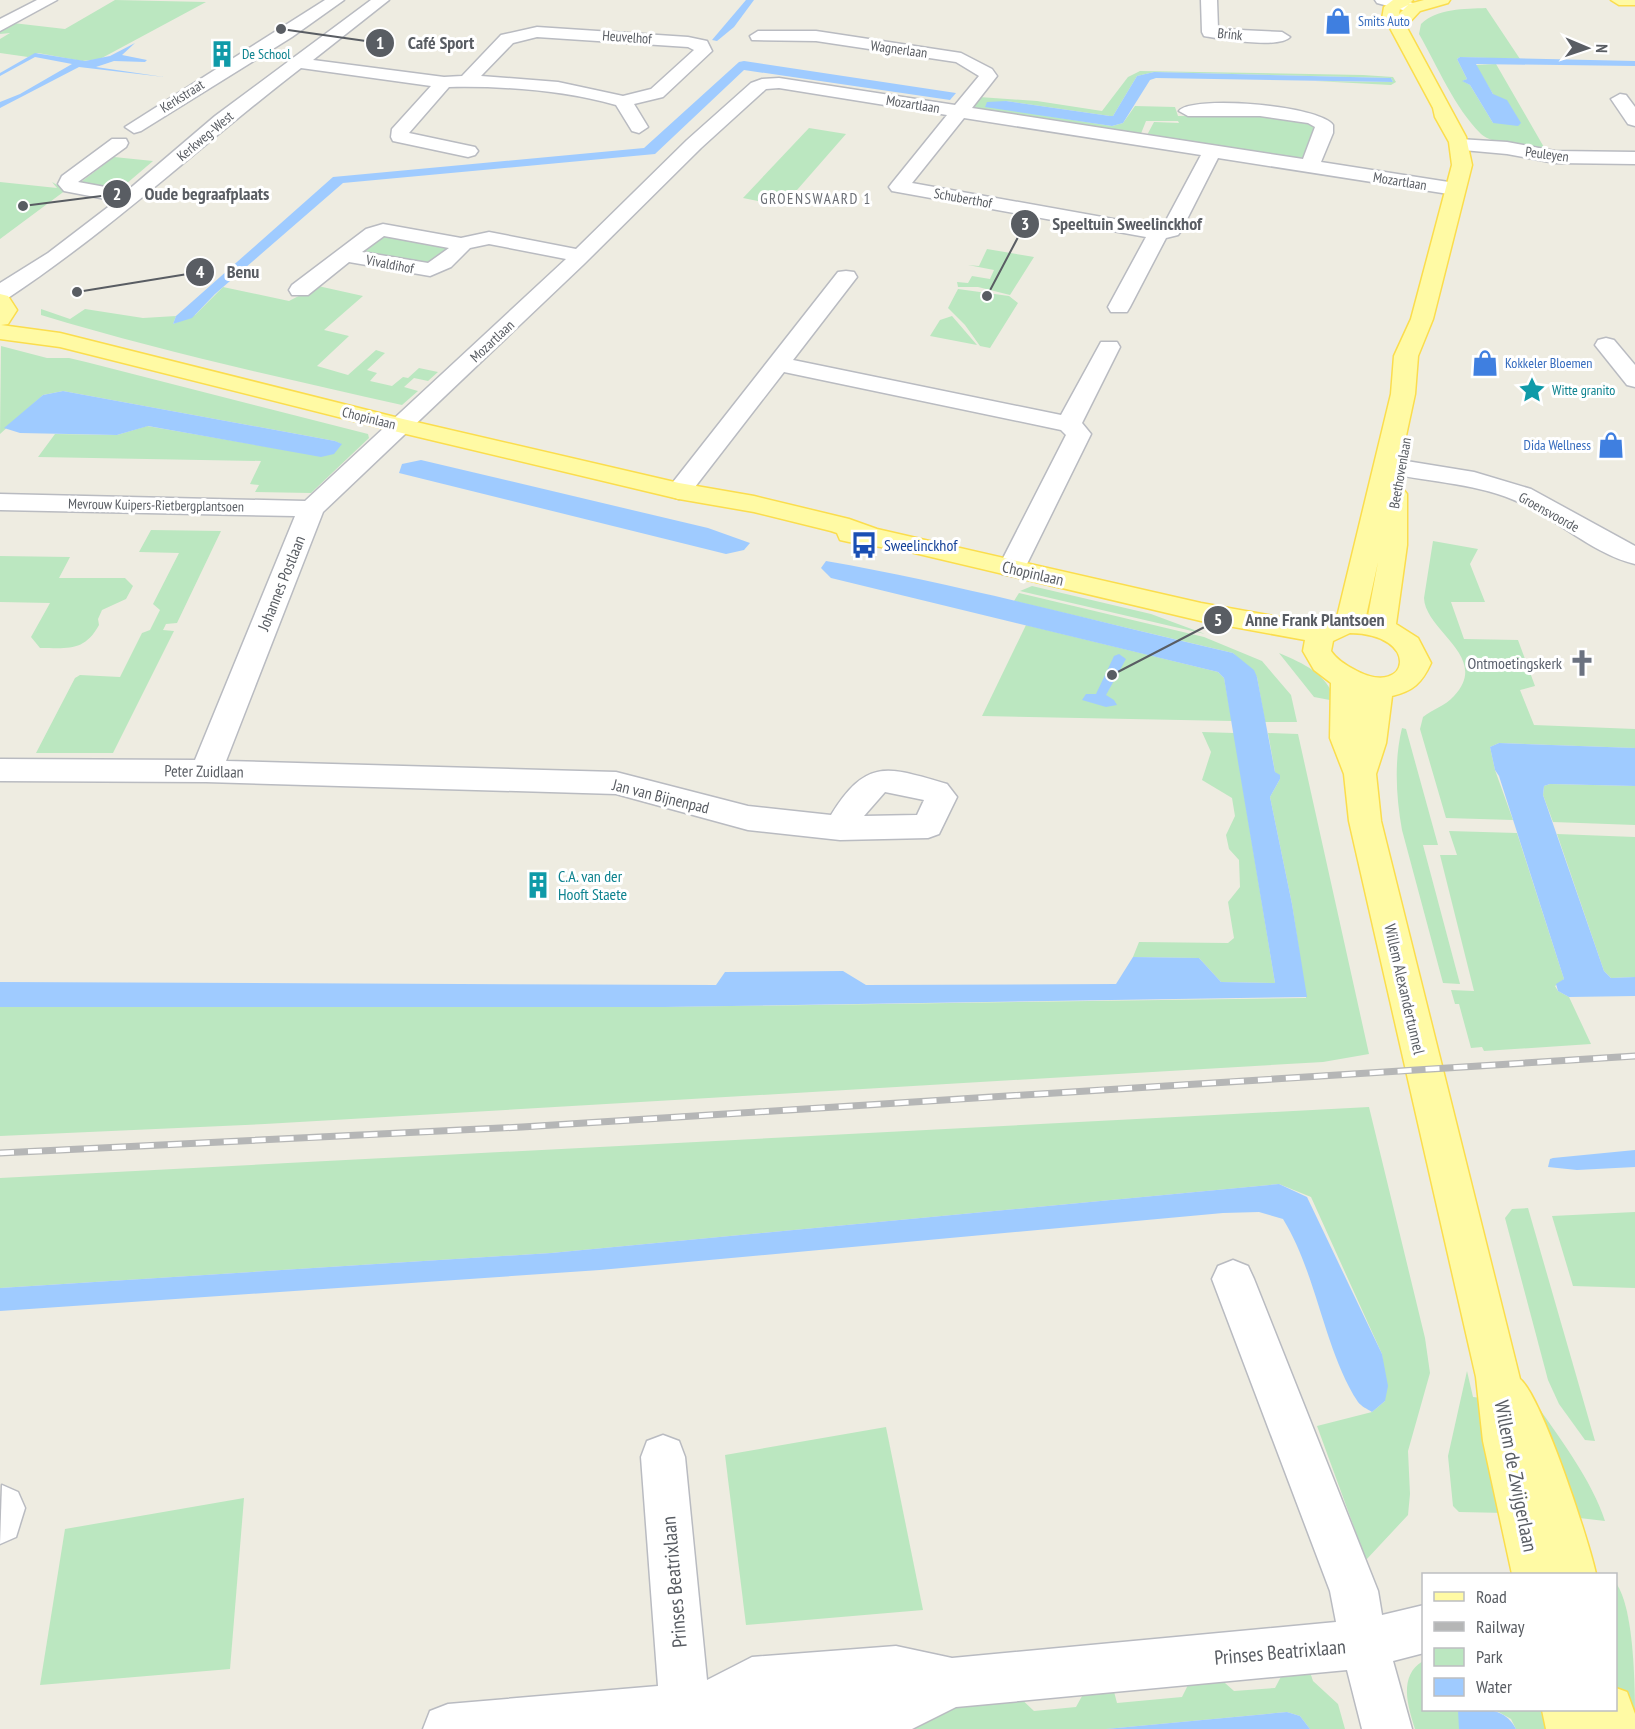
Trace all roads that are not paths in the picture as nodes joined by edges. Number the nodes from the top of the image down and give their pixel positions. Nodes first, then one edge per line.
1 (49, 0) edge
2 (336, 0) edge
3 (381, 0) edge
4 (1209, 0) edge
5 (1442, 0) edge
6 (1619, 0) edge
7 (1635, 0) edge
8 (1400, 3) edge
9 (0, 26) edge
10 (758, 36) dead end
11 (1282, 37) dead end
12 (262, 50) junction
13 (303, 60) junction
14 (466, 81) junction
15 (444, 82) junction
16 (1620, 99) dead end
17 (622, 101) junction
18 (960, 111) junction
19 (1188, 111) dead end
20 (1635, 120) edge
21 (639, 126) dead end
22 (134, 127) dead end
23 (119, 143) dead end
24 (468, 151) dead end
25 (1212, 151) junction
26 (1466, 152) junction
27 (1635, 158) edge
28 (1310, 166) junction
29 (1455, 189) junction
30 (131, 198) junction
31 (1158, 233) junction
32 (460, 244) junction
33 (345, 255) junction
34 (581, 256) junction
35 (846, 277) dead end
36 (300, 290) dead end
37 (0, 293) edge
38 (1119, 307) dead end
39 (1, 317) edge
40 (1606, 345) dead end
41 (1109, 347) dead end
42 (778, 364) junction
43 (1635, 380) edge
44 (1070, 424) junction
45 (402, 426) junction
46 (1394, 467) junction
47 (679, 491) junction
48 (0, 502) edge
49 (311, 509) junction
50 (1635, 556) edge
51 (1012, 568) junction
52 (1350, 624) junction
53 (1382, 628) junction
54 (1321, 646) junction
55 (1346, 680) junction
56 (1378, 687) junction
57 (0, 770) edge
58 (206, 771) junction
59 (1360, 774) junction
60 (408, 777) joint
61 (840, 828) dead end
62 (1456, 1204) joint
63 (1233, 1279) dead end
64 (1498, 1377) junction
65 (663, 1457) dead end
66 (1536, 1573) edge
67 (1572, 1573) edge
68 (1422, 1630) edge
69 (1364, 1644) junction
70 (696, 1707) junction
71 (1567, 1711) edge
72 (1609, 1711) edge
73 (448, 1729) edge
74 (1387, 1729) edge
75 (1571, 1729) edge
76 (1614, 1729) edge

1 - 9 street
2 - 12 street, Kerkstraat
3 - 13 street, Kerkweg-West
4 - 11 street, Brink
5 - 8 main road
6 - 7 main road
8 - 26 main road
10 - 18 street, Wagnerlaan
12 - 13 street
12 - 22 street, Kerkstraat
13 - 15 street, Heuvelhof
13 - 30 street, Kerkweg-West
14 - 15 street, Heuvelhof
14 - 17 street, Heuvelhof
14 - 17 street, Heuvelhof
15 - 24 street
16 - 20 street
17 - 21 street
18 - 25 street, Mozartlaan
18 - 31 street, Schuberthof
18 - 34 street, Mozartlaan
19 - 28 street
23 - 30 street
25 - 28 street, Mozartlaan
25 - 31 street
26 - 27 street, Peuleyen
26 - 29 main road, Beethovenlaan
28 - 29 street, Mozartlaan
29 - 46 main road, Beethovenlaan
30 - 37 street, Kerkweg-West
31 - 38 street
32 - 33 street, Vivaldihof
32 - 33 street, Vivaldihof
32 - 34 street
33 - 36 street, Vivaldihof
34 - 45 street, Mozartlaan
35 - 42 street
39 - 45 main road, Chopinlaan
40 - 43 street
41 - 44 street
42 - 44 street
42 - 47 street
44 - 51 street
45 - 47 main road, Chopinlaan
45 - 49 street, Johannes Postlaan
46 - 50 street, Groensvoorde
46 - 52 main road, Beethovenlaan
46 - 53 main road, Beethovenlaan
47 - 51 main road, Chopinlaan
48 - 49 street, Mevrouw Kuipers-Rietbergplantsoen
49 - 58 street, Johannes Postlaan
51 - 54 main road, Chopinlaan
52 - 53 main road
52 - 54 main road
53 - 56 main road
54 - 55 main road
55 - 56 main road
55 - 59 main road, Willem Alexandertunnel
56 - 59 main road, Willem Alexandertunnel
57 - 58 street, Peter Zuidlaan
58 - 60 street, Peter Zuidlaan
59 - 62 main road, Willem Alexandertunnel
60 - 61 street, Jan van Bijnenpad
62 - 64 main road, Willem de Zwijgerlaan
63 - 69 street, Prinses Beatrixlaan
64 - 66 main road, Willem de Zwijgerlaan
64 - 67 main road, Willem de Zwijgerlaan
65 - 70 street, Prinses Beatrixlaan
68 - 69 street
69 - 70 street, Prinses Beatrixlaan
69 - 74 street
70 - 73 street, Prinses Beatrixlaan
71 - 75 main road
72 - 76 main road

